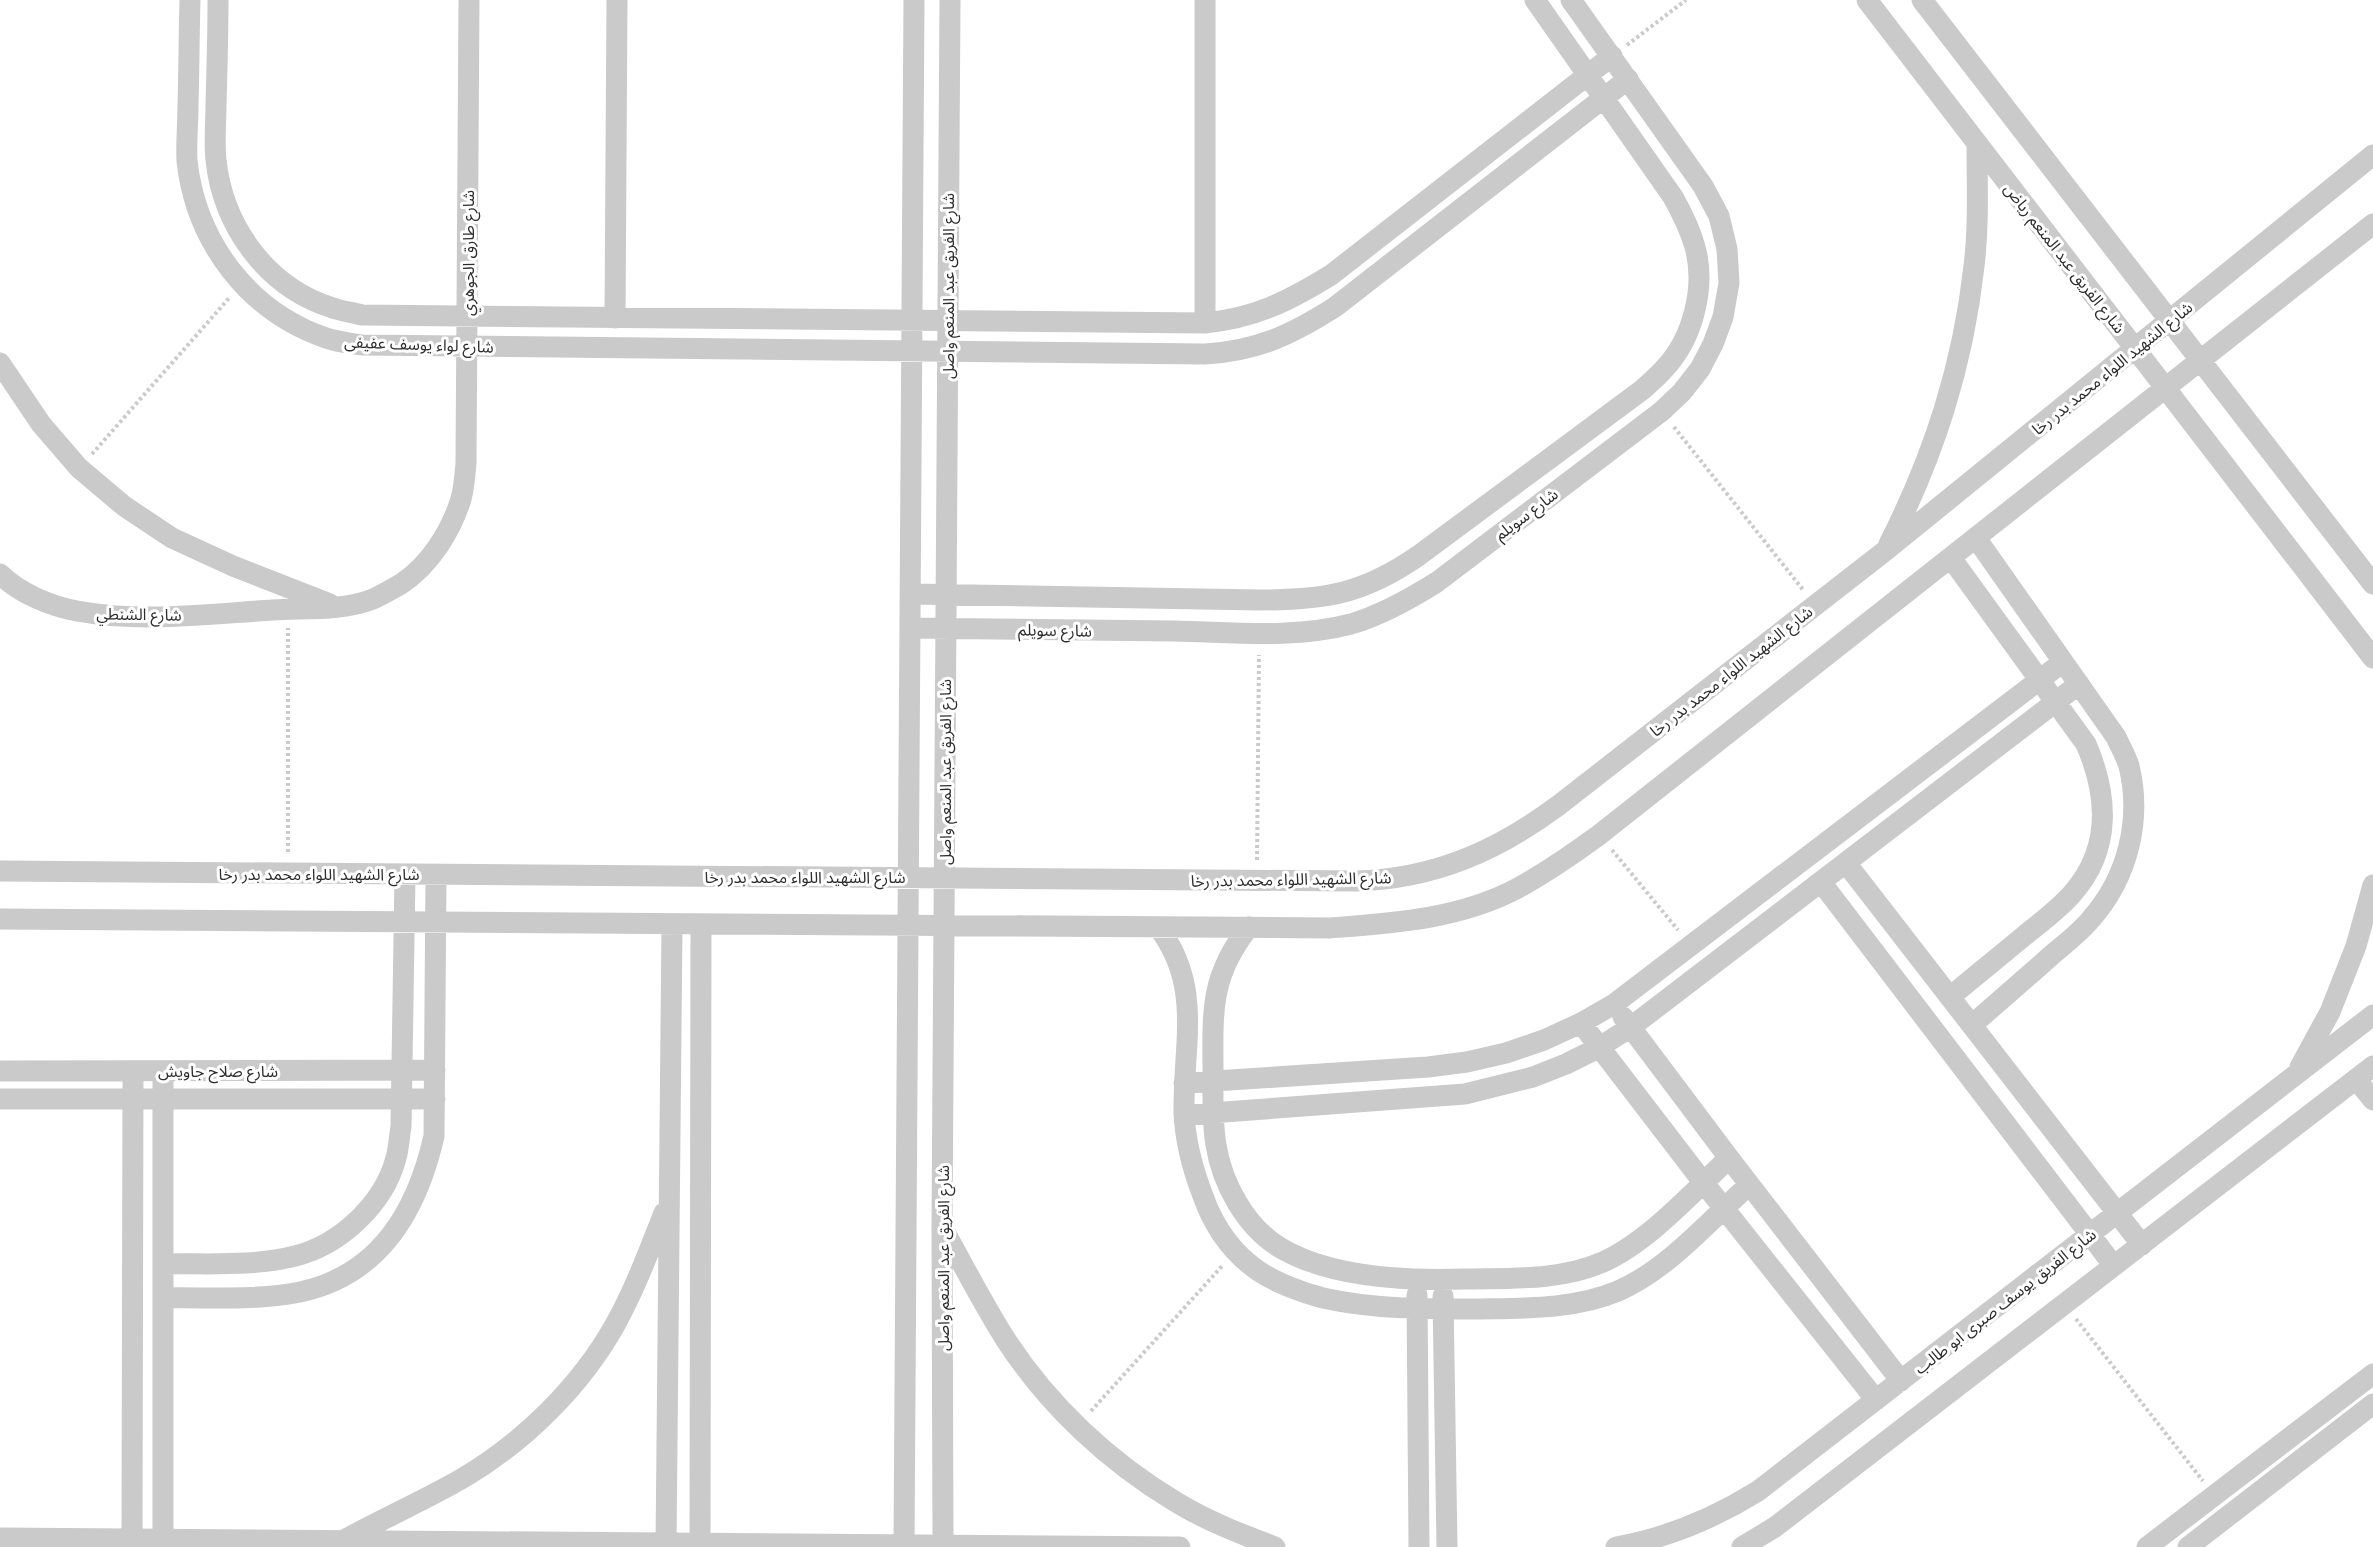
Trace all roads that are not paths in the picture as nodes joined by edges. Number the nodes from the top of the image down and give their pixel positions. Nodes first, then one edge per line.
1 (190, 0) edge
2 (218, 0) edge
3 (469, 0) edge
4 (616, 0) edge
5 (914, 0) edge
6 (950, 0) edge
7 (1205, 0) edge
8 (1535, 0) edge
9 (1571, 0) edge
10 (1867, 0) edge
11 (1922, 0) edge
12 (1612, 56) junction
13 (1587, 76) junction
14 (1628, 79) junction
15 (1603, 98) junction
16 (1977, 143) junction
17 (2373, 155) edge
18 (2373, 224) edge
19 (468, 317) junction
20 (615, 318) junction
21 (912, 321) junction
22 (2170, 321) junction
23 (948, 322) junction
24 (1205, 323) junction
25 (468, 346) junction
26 (2136, 349) junction
27 (912, 351) junction
28 (948, 352) junction
29 (2201, 361) junction
30 (0, 363) edge
31 (2166, 388) junction
32 (1976, 538) junction
33 (1885, 551) junction
34 (1951, 558) junction
35 (0, 574) edge
36 (2373, 584) edge
37 (910, 594) junction
38 (946, 594) junction
39 (336, 607) junction
40 (288, 609) joint
41 (910, 628) junction
42 (946, 628) junction
43 (2373, 658) edge
44 (2063, 662) junction
45 (2039, 680) junction
46 (2079, 684) junction
47 (2056, 703) junction
48 (0, 858) edge
49 (1846, 863) junction
50 (0, 871) edge
51 (33, 872) junction
52 (405, 874) junction
53 (436, 875) junction
54 (909, 878) junction
55 (944, 878) junction
56 (1821, 882) junction
57 (2373, 885) edge
58 (0, 919) edge
59 (404, 922) junction
60 (436, 922) junction
61 (672, 924) junction
62 (701, 924) junction
63 (908, 925) junction
64 (944, 925) junction
65 (1158, 927) junction
66 (1249, 927) junction
67 (1950, 997) junction
68 (1614, 1004) junction
69 (2373, 1015) edge
70 (1581, 1023) junction
71 (1972, 1025) junction
72 (1631, 1027) junction
73 (1598, 1048) junction
74 (402, 1070) junction
75 (435, 1070) junction
76 (0, 1071) edge
77 (134, 1072) junction
78 (163, 1072) junction
79 (2365, 1072) edge
80 (2296, 1074) junction
81 (1213, 1081) junction
82 (1184, 1083) junction
83 (0, 1099) edge
84 (134, 1099) junction
85 (401, 1099) junction
86 (435, 1099) junction
87 (163, 1100) junction
88 (2373, 1100) edge
89 (1214, 1113) junction
90 (1185, 1115) junction
91 (1729, 1158) junction
92 (1703, 1182) junction
93 (1749, 1185) junction
94 (669, 1198) junction
95 (1723, 1209) junction
96 (2118, 1214) junction
97 (942, 1227) junction
98 (2090, 1235) junction
99 (2142, 1245) junction
100 (1630, 1247) junction
101 (162, 1264) junction
102 (2114, 1266) junction
103 (1646, 1275) junction
104 (1547, 1277) junction
105 (1417, 1279) junction
106 (1443, 1280) junction
107 (162, 1298) junction
108 (1550, 1307) junction
109 (1417, 1308) junction
110 (1443, 1309) junction
111 (2373, 1374) edge
112 (1901, 1381) junction
113 (1876, 1400) junction
114 (2373, 1404) edge
115 (0, 1538) edge
116 (132, 1539) junction
117 (162, 1539) junction
118 (342, 1540) junction
119 (666, 1545) edge
120 (700, 1545) edge
121 (904, 1545) junction
122 (943, 1545) junction
123 (1180, 1547) edge
124 (1275, 1547) edge
125 (1419, 1547) edge
126 (1448, 1547) edge
127 (1616, 1547) edge
128 (1742, 1547) edge
129 (2147, 1547) edge
130 (2188, 1547) edge

1 - 25 street, شارع لواء يوسف عفيفى
2 - 19 street, شارع لواء يوسف عفيفى
3 - 19 street, شارع طارق الجوهري
4 - 20 street
5 - 21 street
6 - 23 street, شارع الفريق عبد المنعم واصل
7 - 24 street
8 - 13 street, شارع سويلم
9 - 12 street, شارع سويلم
10 - 16 street, شارع الفريق عبد المنعم رياض
11 - 22 street
12 - 13 street, شارع لواء يوسف عفيفى
12 - 14 street, شارع سويلم
13 - 15 street, شارع سويلم
13 - 24 street, شارع لواء يوسف عفيفى
14 - 15 street, شارع لواء يوسف عفيفى
14 - 42 street, شارع سويلم
15 - 28 street, شارع لواء يوسف عفيفى
15 - 38 street, شارع سويلم
16 - 26 street, شارع الفريق عبد المنعم رياض
16 - 33 street
17 - 22 street, شارع الشهيد اللواء محمد بدر رخا
18 - 29 street
19 - 20 street, شارع لواء يوسف عفيفى
19 - 25 street, شارع طارق الجوهري
20 - 21 street, شارع لواء يوسف عفيفى
21 - 23 street, شارع لواء يوسف عفيفى
21 - 27 street
22 - 26 street, شارع الشهيد اللواء محمد بدر رخا
22 - 29 street
23 - 24 street, شارع لواء يوسف عفيفى
23 - 28 street, شارع الفريق عبد المنعم واصل
25 - 27 street, شارع لواء يوسف عفيفى
25 - 39 street, شارع طارق الجوهري
26 - 31 street, شارع الفريق عبد المنعم رياض
26 - 33 street, شارع الشهيد اللواء محمد بدر رخا
27 - 28 street, شارع لواء يوسف عفيفى
27 - 37 street
28 - 38 street, شارع الفريق عبد المنعم واصل
29 - 31 street
29 - 36 street
30 - 39 street
31 - 32 street
31 - 43 street, شارع الفريق عبد المنعم رياض
32 - 34 street
32 - 44 street
33 - 55 street, شارع الشهيد اللواء محمد بدر رخا
34 - 45 street
34 - 66 street
35 - 40 street, شارع الشنطي
37 - 38 street, شارع سويلم
37 - 41 street
38 - 42 street, شارع الفريق عبد المنعم واصل
39 - 40 street, شارع طارق الجوهري
41 - 42 street, شارع سويلم
41 - 54 street
42 - 55 street, شارع الفريق عبد المنعم واصل
44 - 45 street
44 - 46 street
45 - 47 street
45 - 68 street
46 - 47 street
46 - 71 street
47 - 49 street
47 - 67 street
48 - 51 street
49 - 56 street
49 - 67 street
50 - 51 street, شارع الشهيد اللواء محمد بدر رخا
51 - 52 street, شارع الشهيد اللواء محمد بدر رخا
52 - 53 street, شارع الشهيد اللواء محمد بدر رخا
52 - 59 street
53 - 54 street, شارع الشهيد اللواء محمد بدر رخا
53 - 60 street
54 - 55 street, شارع الشهيد اللواء محمد بدر رخا
54 - 63 street
55 - 64 street, شارع الفريق عبد المنعم واصل
56 - 72 street
56 - 98 street
57 - 80 street
58 - 59 street
59 - 60 street
59 - 74 street
60 - 61 street
60 - 75 street
61 - 62 street
61 - 94 street
62 - 63 street
62 - 120 street
63 - 64 street
63 - 121 street
64 - 65 street
64 - 97 street, شارع الفريق عبد المنعم واصل
65 - 66 street
65 - 82 street
66 - 81 street
67 - 71 street
68 - 70 street
68 - 72 street
69 - 80 street, شارع الفريق يوسف صبرى ابو طالب
70 - 73 street
70 - 81 street
71 - 96 street
72 - 73 street
72 - 91 street
73 - 89 street
73 - 92 street
74 - 75 street, شارع صلاح جاويش
74 - 78 street, شارع صلاح جاويش
74 - 85 street
75 - 86 street
76 - 77 street, شارع صلاح جاويش
77 - 78 street, شارع صلاح جاويش
77 - 84 street
78 - 87 street
79 - 88 street
79 - 99 street
80 - 96 street, شارع الفريق يوسف صبرى ابو طالب
81 - 82 street
81 - 89 street
82 - 90 street
83 - 84 street, شارع صلاح جاويش
84 - 87 street, شارع صلاح جاويش
84 - 116 street
85 - 86 street, شارع صلاح جاويش
85 - 87 street, شارع صلاح جاويش
85 - 101 street
86 - 107 street
87 - 101 street
89 - 90 street
89 - 105 street
90 - 109 street
91 - 92 street
91 - 93 street
92 - 95 street
92 - 100 street
93 - 95 street
93 - 112 street
94 - 118 street
94 - 119 street
95 - 103 street
95 - 113 street
96 - 98 street, شارع الفريق يوسف صبرى ابو طالب
96 - 99 street
97 - 122 street, شارع الفريق عبد المنعم واصل
97 - 124 street
98 - 102 street
98 - 112 street, شارع الفريق يوسف صبرى ابو طالب
99 - 102 street
100 - 103 street
100 - 104 street
101 - 107 street
102 - 128 street
103 - 108 street
104 - 106 street
104 - 108 street
105 - 106 street
105 - 109 street
106 - 110 street
107 - 117 street
108 - 110 street
109 - 110 street
109 - 125 street
110 - 126 street
111 - 129 street
112 - 113 street, شارع الفريق يوسف صبرى ابو طالب
113 - 127 street, شارع الفريق يوسف صبرى ابو طالب
114 - 130 street
115 - 116 street
116 - 117 street
117 - 118 street
118 - 119 street
119 - 120 street
120 - 121 street
121 - 122 street
122 - 123 street

